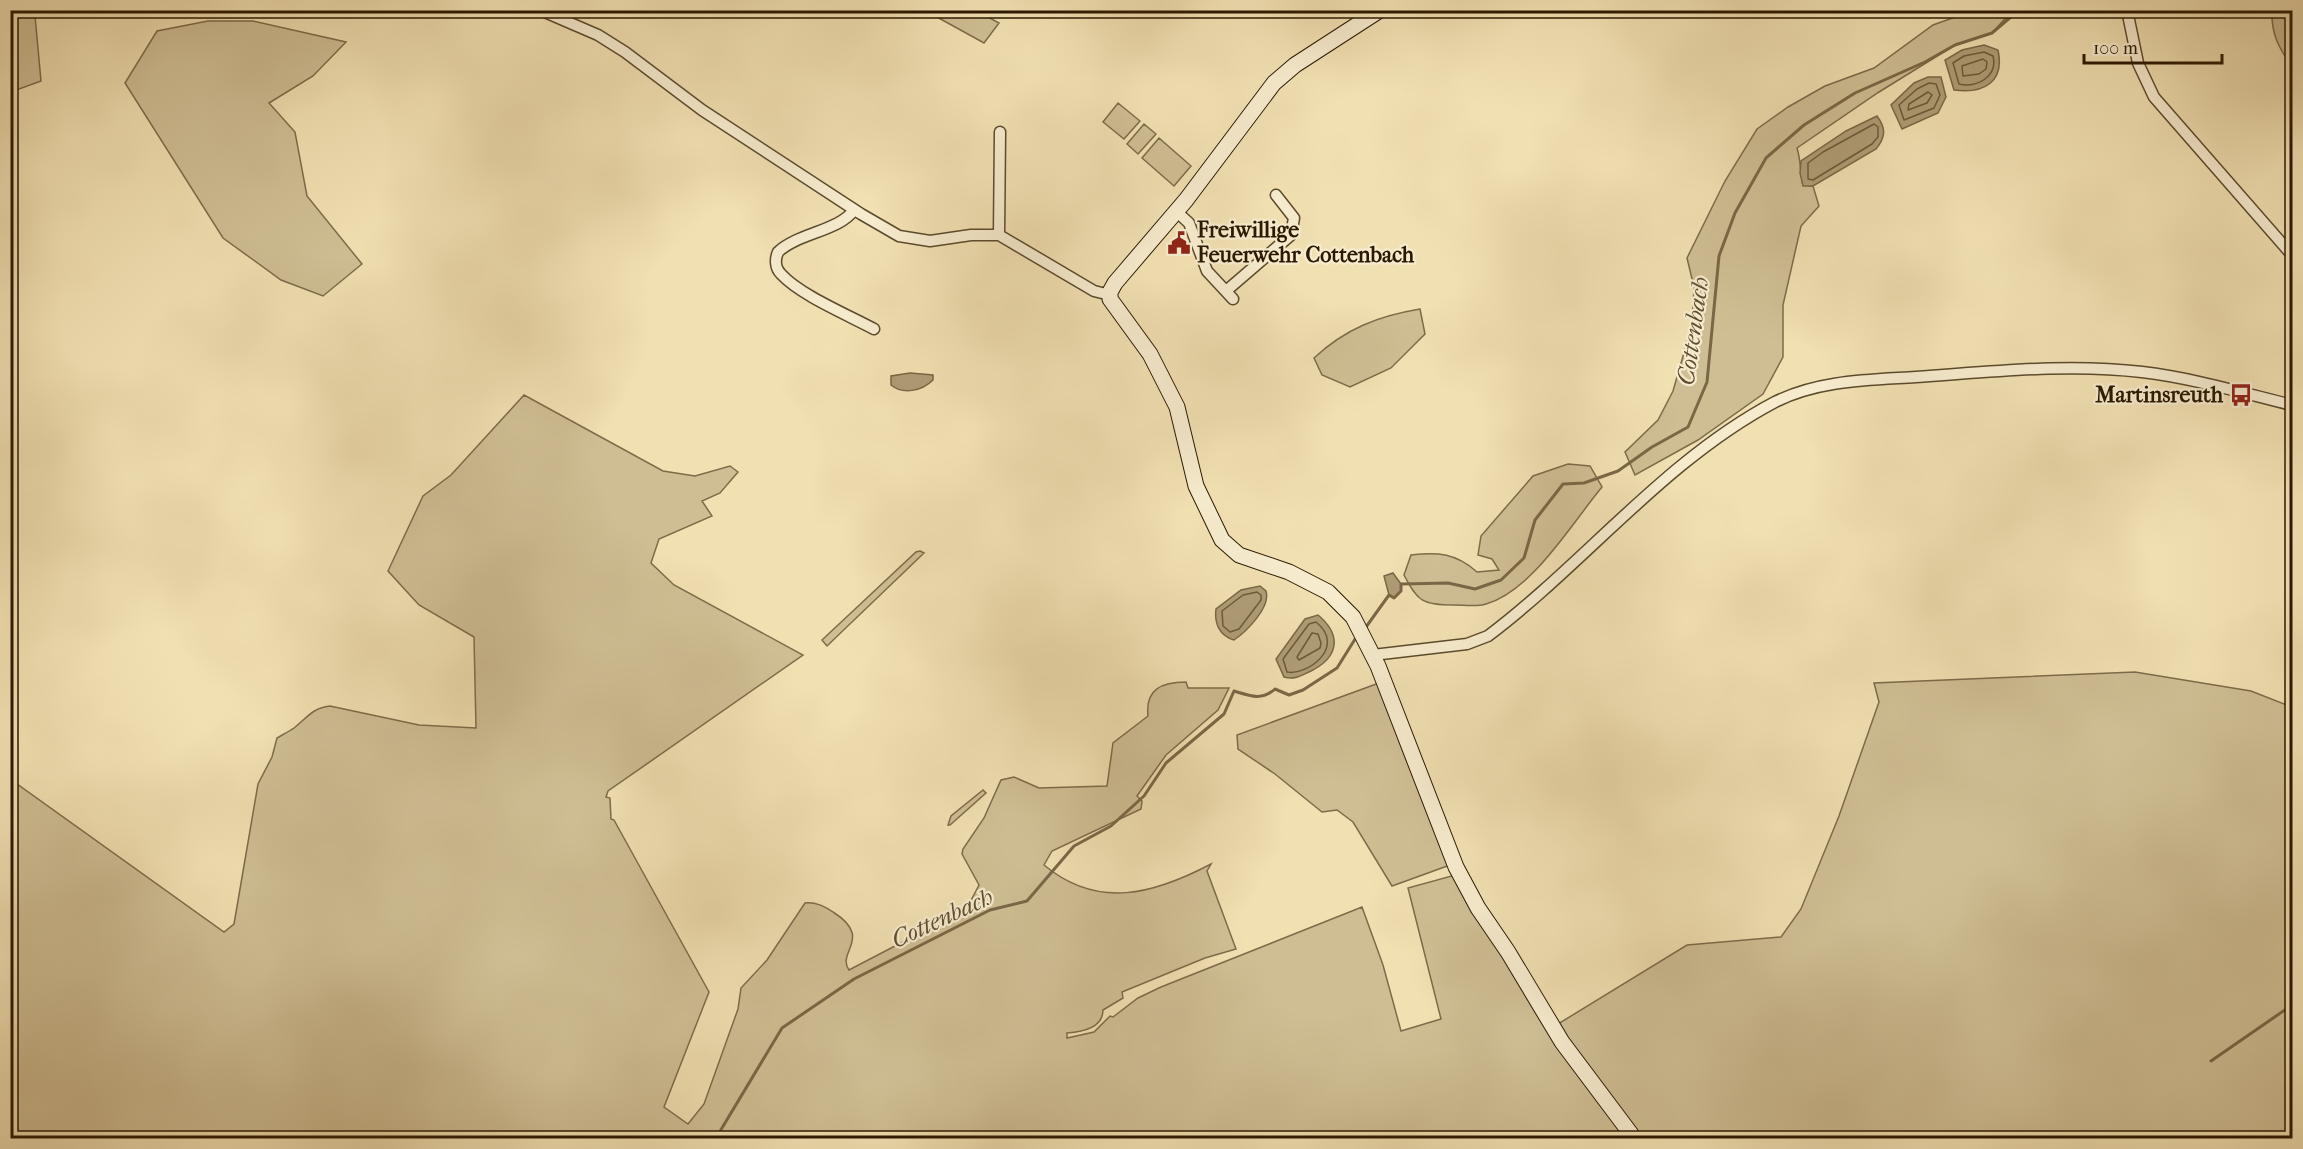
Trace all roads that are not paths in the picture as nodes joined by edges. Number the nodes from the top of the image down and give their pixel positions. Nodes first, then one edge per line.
1 (540, 10) edge
2 (1380, 10) edge
3 (2127, 10) edge
4 (1000, 132) dead end
5 (1276, 195) dead end
6 (854, 210) junction
7 (1177, 212) junction
8 (999, 235) junction
9 (2292, 255) edge
10 (1110, 294) junction
11 (874, 329) dead end
12 (2292, 405) edge
13 (1373, 655) junction
14 (1634, 1138) edge

1 - 6 street
2 - 7 street
3 - 9 street
4 - 8 street
5 - 7 street
6 - 8 street
6 - 11 street
7 - 10 street
8 - 10 street
10 - 13 street
12 - 13 street
13 - 14 street

